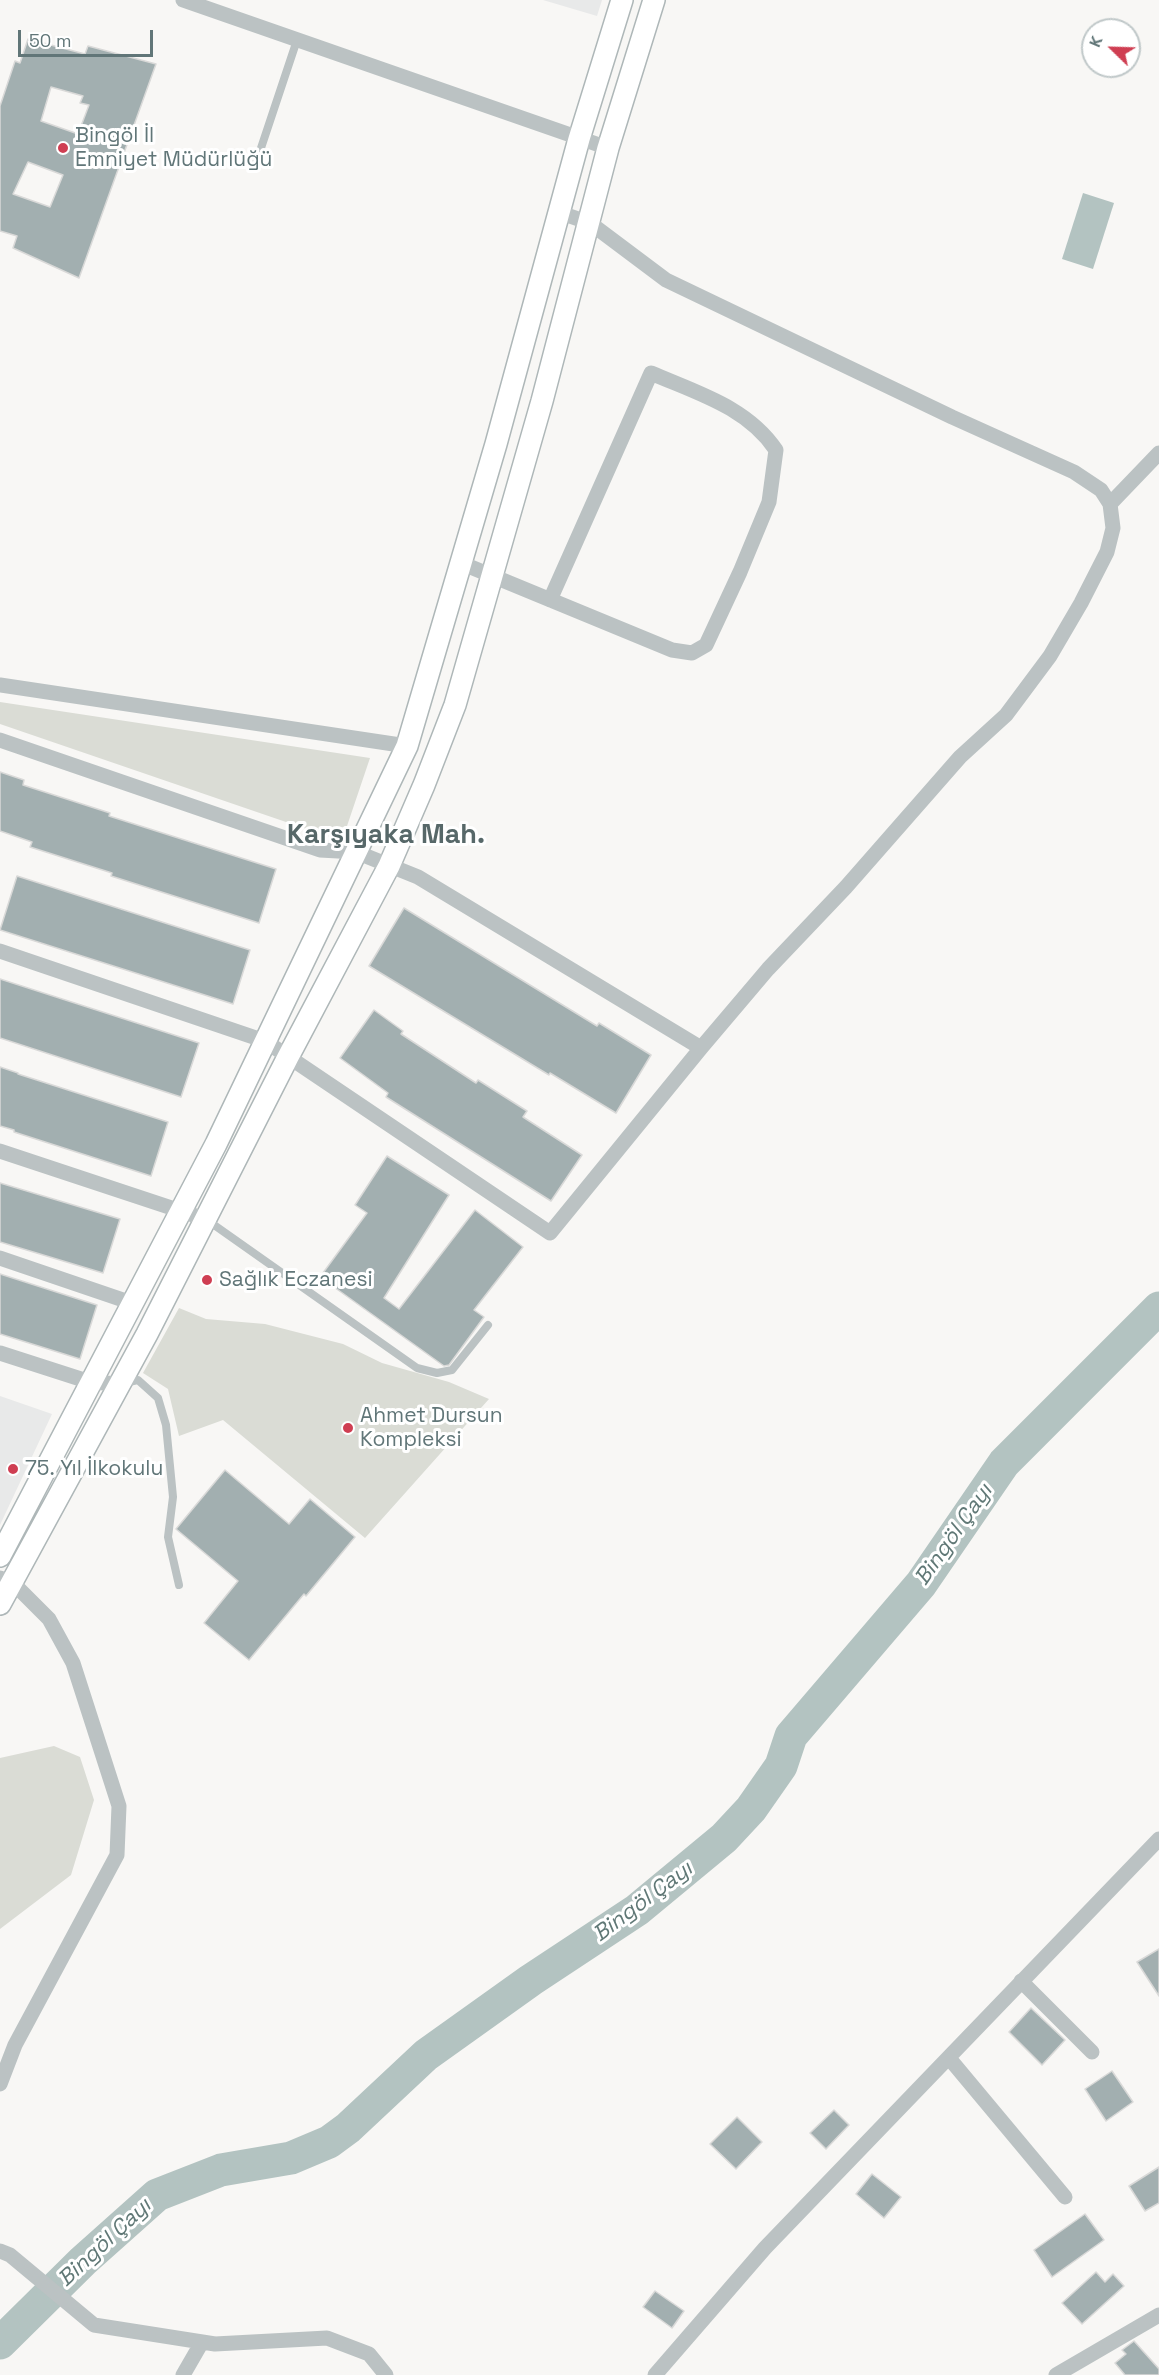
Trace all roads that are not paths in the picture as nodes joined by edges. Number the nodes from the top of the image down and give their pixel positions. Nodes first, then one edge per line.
1 (183, 0) edge
2 (622, 0) edge
3 (654, 0) edge
4 (297, 40) junction
5 (579, 139) junction
6 (608, 148) junction
7 (256, 163) dead end
8 (558, 212) junction
9 (590, 223) junction
10 (1159, 453) edge
11 (1110, 504) junction
12 (461, 563) junction
13 (492, 576) junction
14 (550, 600) junction
15 (0, 685) edge
16 (0, 740) edge
17 (407, 746) junction
18 (356, 852) junction
19 (389, 866) junction
20 (0, 951) edge
21 (265, 1041) junction
22 (701, 1048) junction
23 (288, 1057) junction
24 (0, 1151) edge
25 (181, 1210) junction
26 (205, 1219) junction
27 (0, 1258) edge
28 (132, 1303) junction
29 (488, 1325) dead end
30 (0, 1353) edge
31 (90, 1382) junction
32 (120, 1384) junction
33 (0, 1556) edge
34 (7, 1581) edge
35 (178, 1585) dead end
36 (0, 1604) edge
37 (1159, 1839) edge
38 (1021, 1981) junction
39 (1092, 2052) dead end
40 (949, 2058) junction
41 (0, 2084) edge
42 (1065, 2197) dead end
43 (5, 2253) edge
44 (1159, 2316) edge
45 (202, 2342) junction
46 (183, 2375) edge
47 (386, 2375) edge
48 (655, 2375) edge
49 (1056, 2375) edge

1 - 4 street
2 - 5 street
3 - 6 street
4 - 5 street
4 - 7 lane
5 - 6 street
5 - 8 street
6 - 9 street
8 - 9 street
8 - 12 street
9 - 11 street
9 - 13 street
10 - 11 street
11 - 22 street
12 - 13 street
12 - 17 street
13 - 14 street
13 - 19 street
14 - 14 street
15 - 17 street
16 - 18 street
17 - 18 street
18 - 19 street
18 - 21 street
19 - 22 street
19 - 23 street
20 - 21 street
21 - 23 street
21 - 25 street
22 - 23 street
23 - 26 street
24 - 25 street
25 - 26 street
25 - 28 street
26 - 29 lane
26 - 32 street
27 - 28 street
28 - 31 street
30 - 31 street
31 - 32 street
31 - 33 street
32 - 34 street
32 - 35 lane
34 - 36 street
34 - 41 street
37 - 38 street
38 - 39 street
38 - 40 street
40 - 42 street
40 - 48 street
43 - 45 street
44 - 49 street
45 - 46 street
45 - 47 street

